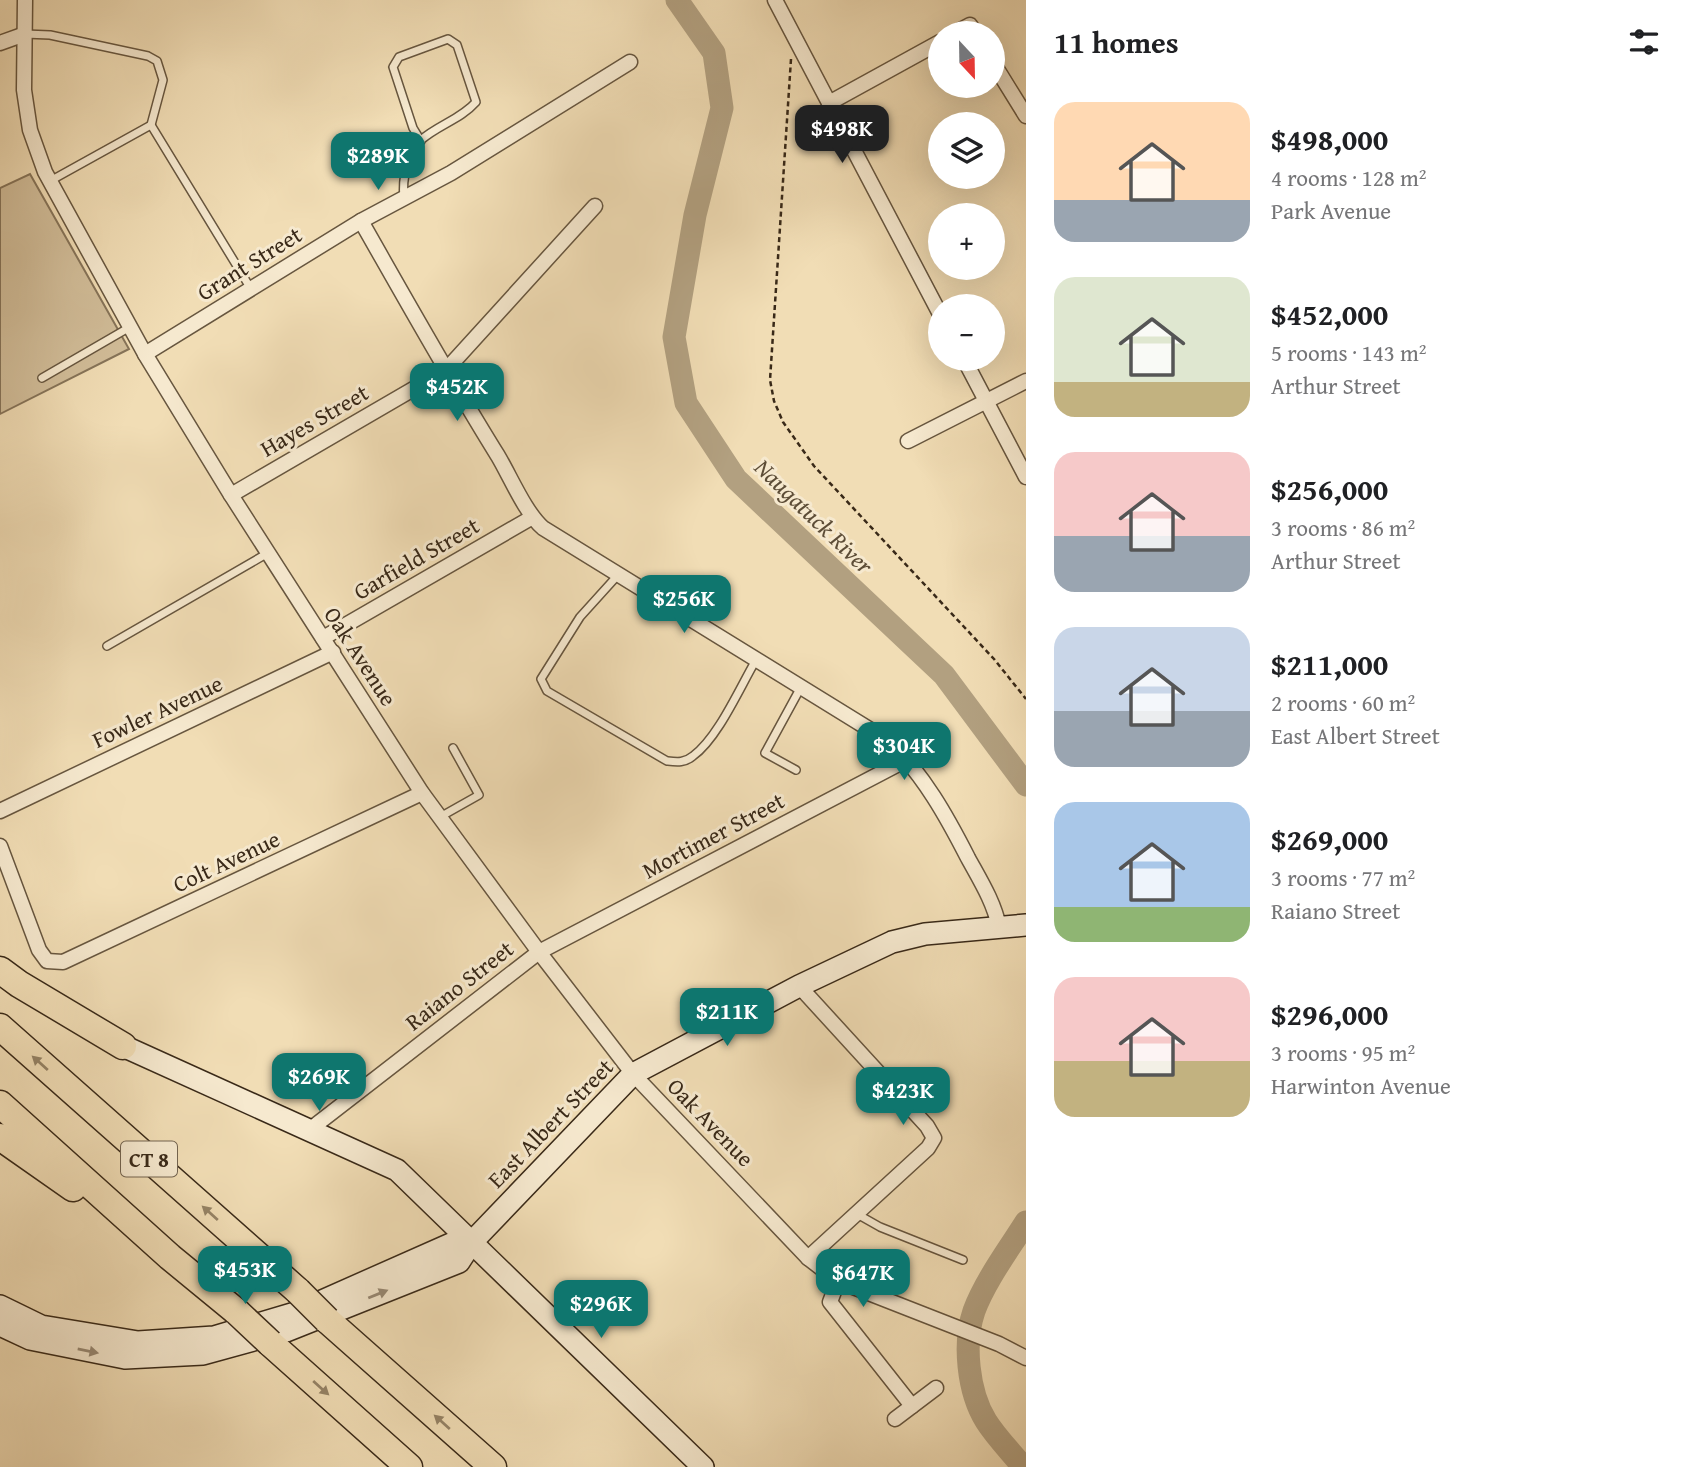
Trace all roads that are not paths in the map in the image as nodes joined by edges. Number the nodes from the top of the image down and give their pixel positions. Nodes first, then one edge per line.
1 (25, 0) edge
2 (775, 0) edge
3 (25, 34) junction
4 (0, 43) edge
5 (928, 49) edge
6 (630, 62) dead end
7 (1005, 82) edge
8 (829, 103) junction
9 (1026, 116) edge
10 (151, 125) junction
11 (421, 141) junction
12 (50, 181) junction
13 (404, 198) junction
14 (595, 206) dead end
15 (361, 220) junction
16 (251, 289) junction
17 (929, 294) edge
18 (131, 327) junction
19 (145, 354) junction
20 (446, 370) junction
21 (970, 371) edge
22 (42, 378) dead end
23 (1026, 381) edge
24 (987, 402) junction
25 (908, 441) dead end
26 (1026, 477) edge
27 (231, 495) junction
28 (531, 518) junction
29 (268, 553) junction
30 (618, 574) junction
31 (323, 638) junction
32 (107, 646) dead end
33 (334, 652) junction
34 (757, 659) junction
35 (802, 687) junction
36 (453, 748) dead end
37 (908, 759) junction
38 (796, 770) dead end
39 (422, 793) junction
40 (0, 811) edge
41 (440, 818) junction
42 (0, 846) edge
43 (1026, 925) edge
44 (999, 927) junction
45 (539, 952) junction
46 (0, 970) edge
47 (799, 986) junction
48 (0, 1027) edge
49 (123, 1046) joint
50 (633, 1074) junction
51 (0, 1104) edge
52 (308, 1131) junction
53 (0, 1137) edge
54 (857, 1213) junction
55 (472, 1242) junction
56 (170, 1257) junction
57 (808, 1258) junction
58 (963, 1261) dead end
59 (838, 1281) junction
60 (0, 1306) edge
61 (0, 1325) edge
62 (1026, 1358) edge
63 (936, 1388) dead end
64 (912, 1406) junction
65 (895, 1419) dead end
66 (409, 1467) edge
67 (494, 1467) edge
68 (703, 1467) edge

1 - 3 street, Oak Avenue
2 - 8 street
3 - 4 street
3 - 10 lane
3 - 12 street, Oak Avenue
5 - 8 street
6 - 13 street, Grant Street
7 - 9 street
8 - 17 street
10 - 12 lane
10 - 16 lane
11 - 11 lane
11 - 13 lane
12 - 18 street, Oak Avenue
13 - 15 street, Grant Street
14 - 20 street, Hayes Street
15 - 16 street, Grant Street
15 - 20 street
16 - 19 street, Grant Street
18 - 19 street, Oak Avenue
18 - 22 lane
19 - 27 street, Oak Avenue
20 - 27 street, Hayes Street
20 - 28 street
21 - 24 street
23 - 24 street
24 - 25 street
24 - 26 street
27 - 29 street, Oak Avenue
28 - 30 street
28 - 31 street, Garfield Street
29 - 31 street, Oak Avenue
29 - 32 lane
30 - 34 street
30 - 34 lane
31 - 33 street, Oak Avenue
33 - 39 street, Oak Avenue
33 - 40 street, Fowler Avenue
34 - 35 street
35 - 37 street
35 - 38 lane
36 - 41 lane
37 - 44 street
37 - 45 street, Mortimer Street
39 - 41 street, Oak Avenue
39 - 42 street, Colt Avenue
41 - 45 street, Oak Avenue
43 - 44 main road, East Albert Street
44 - 47 main road, East Albert Street
45 - 50 street, Oak Avenue
45 - 52 street, Raiano Street
46 - 49 highway
47 - 50 main road, East Albert Street
47 - 54 street
67 -> 48 highway, CT 8, bridge
49 - 52 main road
50 - 55 main road, East Albert Street
50 - 57 street, Oak Avenue
51 - 56 highway, CT 8
52 - 55 main road
53 - 56 highway
54 - 57 street
54 - 58 lane
55 - 60 main road
61 -> 55 main road, East Albert Street
55 - 68 main road
56 -> 66 highway, CT 8, bridge
57 - 59 street, Oak Avenue
59 - 62 street, Oak Avenue
59 - 64 street
63 - 64 street
64 - 65 street

